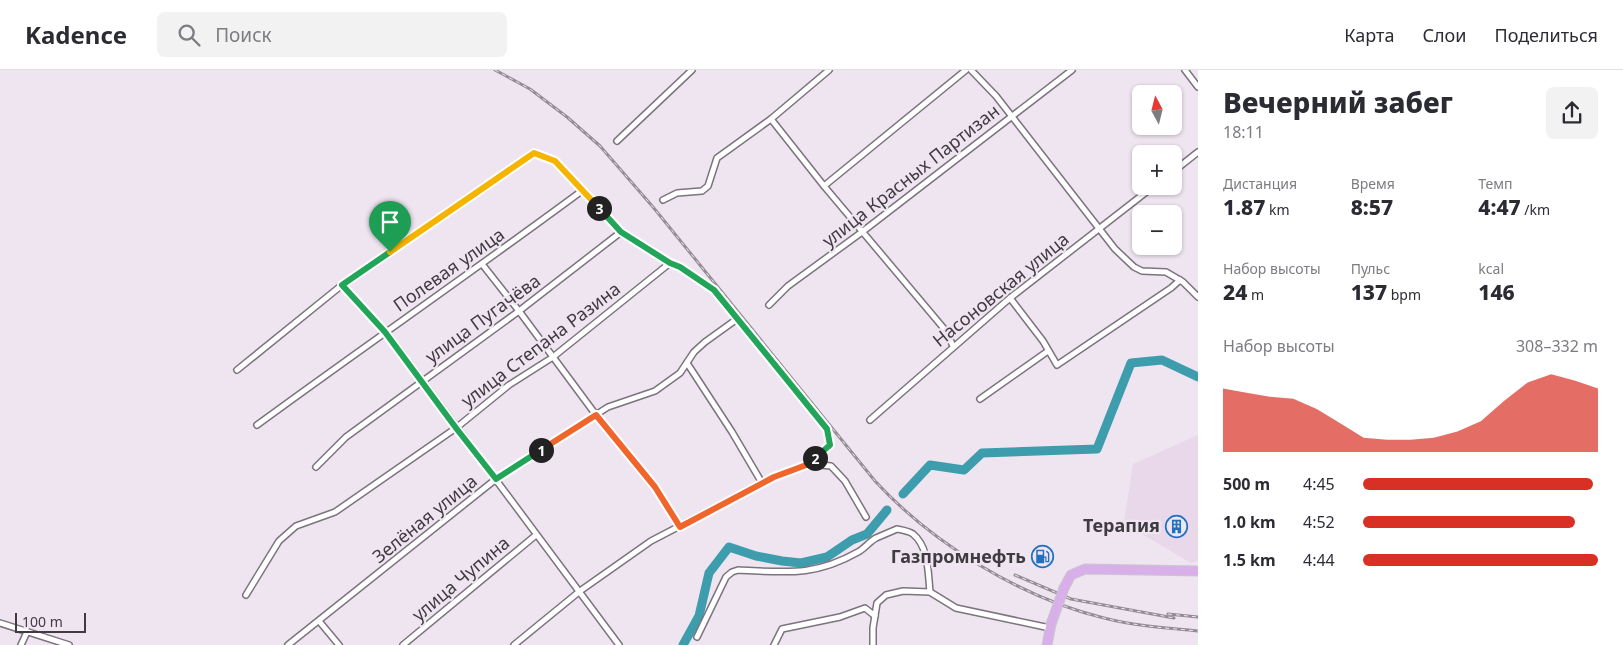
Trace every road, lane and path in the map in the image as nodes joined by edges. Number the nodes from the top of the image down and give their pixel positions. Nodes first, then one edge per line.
1 (692, 70) edge
2 (829, 70) edge
3 (966, 70) edge
4 (971, 70) edge
5 (1072, 70) edge
6 (1185, 70) edge
7 (1198, 87) edge
8 (1011, 117) junction
9 (771, 119) junction
10 (617, 141) dead end
11 (1198, 152) edge
12 (1182, 165) edge
13 (824, 186) junction
14 (583, 190) junction
15 (1142, 195) edge
16 (663, 200) dead end
17 (1098, 229) junction
18 (621, 232) junction
19 (862, 232) junction
20 (670, 263) junction
21 (482, 264) junction
22 (1180, 280) junction
23 (342, 285) junction
24 (1198, 296) edge
25 (1010, 298) junction
26 (769, 304) dead end
27 (519, 311) junction
28 (737, 318) junction
29 (385, 332) junction
30 (954, 346) junction
31 (1048, 351) junction
32 (554, 357) junction
33 (687, 363) junction
34 (237, 370) dead end
35 (422, 382) junction
36 (980, 399) dead end
37 (596, 415) junction
38 (870, 420) dead end
39 (257, 425) dead end
40 (456, 428) junction
41 (809, 464) junction
42 (316, 466) dead end
43 (496, 479) junction
44 (762, 483) junction
45 (866, 517) dead end
46 (680, 527) junction
47 (536, 535) junction
48 (1198, 572) edge
49 (580, 591) junction
50 (930, 592) junction
51 (246, 595) dead end
52 (875, 616) junction
53 (319, 621) junction
54 (0, 622) edge
55 (1050, 626) junction
56 (28, 632) junction
57 (697, 637) dead end
58 (21, 645) edge
59 (69, 645) edge
60 (288, 645) edge
61 (340, 645) edge
62 (403, 645) edge
63 (514, 645) edge
64 (619, 645) edge
65 (774, 645) edge
66 (873, 645) edge
67 (1046, 645) edge

1 - 10 street
2 - 9 street
3 - 13 street
4 - 8 street
5 - 8 street, улица Красных Партизан
6 - 7 street
8 - 17 street
8 - 19 street, улица Красных Партизан
9 - 13 street
9 - 16 street
11 - 12 street
13 - 19 street
14 - 18 street
14 - 21 street, Полевая улица
14 - 23 street
15 - 17 street, Насоновская улица
17 - 22 street
17 - 25 street, Насоновская улица
18 - 20 street
18 - 27 street, улица Пугачёва
19 - 26 street, улица Красных Партизан
19 - 30 street
20 - 28 street
20 - 32 street, улица Степана Разина
21 - 27 street
21 - 29 street, Полевая улица
22 - 24 street
22 - 31 street
23 - 29 street
23 - 34 street
25 - 30 street, Насоновская улица
25 - 31 street
27 - 32 street
27 - 35 street, улица Пугачёва
28 - 33 street, Зелёная улица
28 - 41 street
29 - 35 street
29 - 39 street, Полевая улица
30 - 38 street, Насоновская улица
31 - 36 street
32 - 37 street
32 - 40 street, улица Степана Разина
33 - 37 street, Зелёная улица
33 - 44 street
35 - 40 street
35 - 42 street, улица Пугачёва
37 - 43 street, Зелёная улица
37 - 46 street
40 - 43 street
40 - 51 street, улица Степана Разина
41 - 44 street
41 - 45 street
43 - 47 street
43 - 53 street, Зелёная улица
44 - 46 street
46 - 49 street
47 - 49 street
47 - 62 street, улица Чупина
48 - 55 main road, bridge
49 - 63 street
49 - 64 street
50 - 52 street
50 - 55 street
50 - 57 street
52 - 65 street
52 - 66 street
53 - 60 street, Зелёная улица
53 - 61 street
54 - 56 street
55 - 67 main road
56 - 58 street
56 - 59 street

